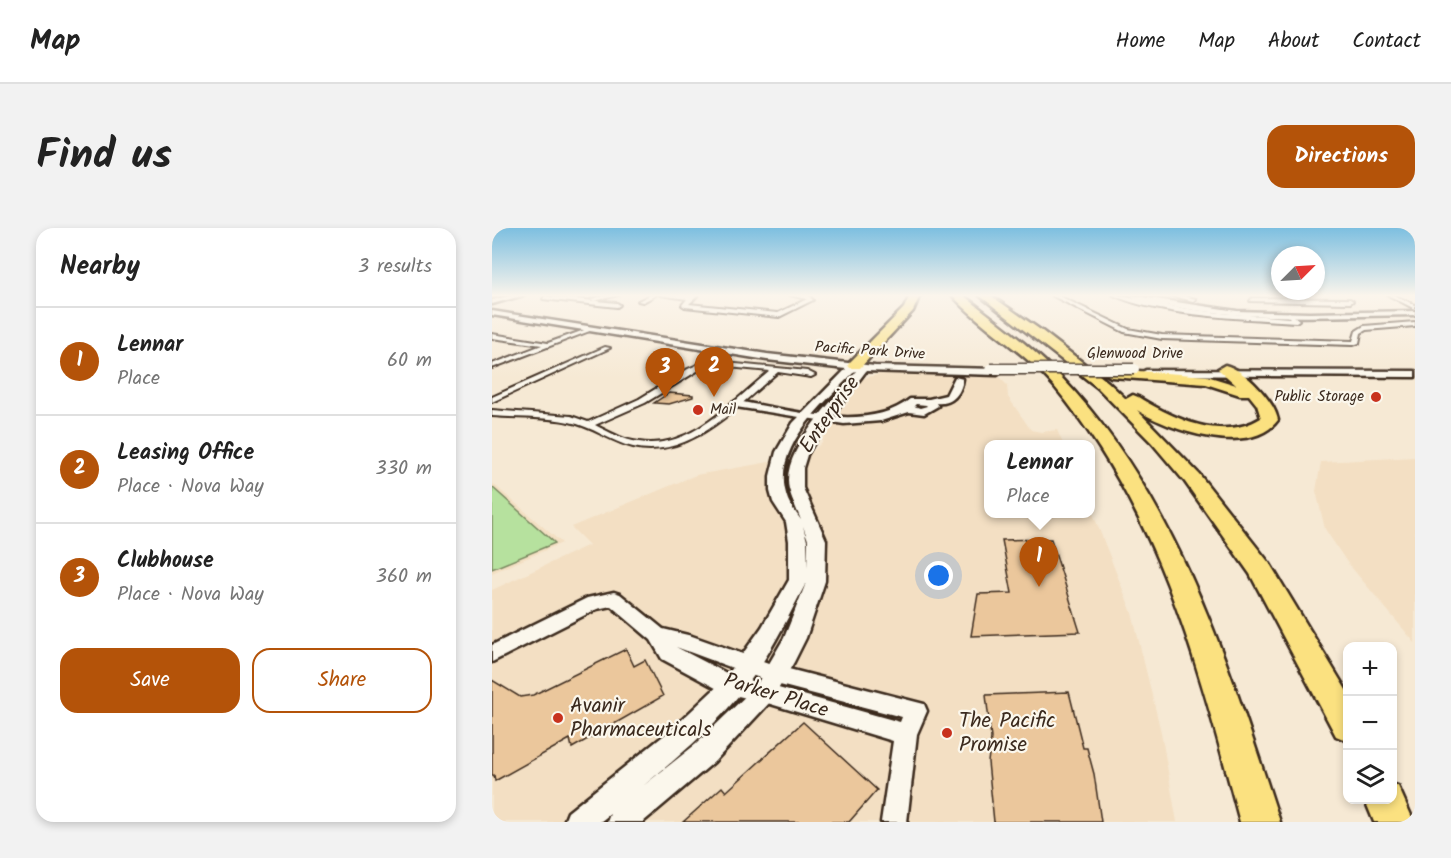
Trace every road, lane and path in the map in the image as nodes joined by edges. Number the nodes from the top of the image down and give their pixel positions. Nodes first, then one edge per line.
1 (552, 323) edge
2 (896, 323) edge
3 (994, 323) edge
4 (1021, 323) edge
5 (1109, 323) edge
6 (1415, 324) edge
7 (1026, 325) junction
8 (591, 329) junction
9 (492, 336) edge
10 (548, 344) junction
11 (607, 348) dead end
12 (855, 365) junction
13 (492, 366) edge
14 (776, 370) junction
15 (894, 370) junction
16 (994, 370) junction
17 (1227, 371) junction
18 (947, 372) junction
19 (974, 372) junction
20 (1139, 372) junction
21 (1415, 372) edge
22 (1111, 373) joint
23 (811, 375) dead end
24 (858, 378) junction
25 (958, 379) junction
26 (492, 400) edge
27 (734, 406) junction
28 (1268, 409) junction
29 (492, 413) edge
30 (816, 418) junction
31 (588, 425) junction
32 (658, 635) junction
33 (492, 654) edge
34 (747, 665) junction
35 (770, 684) junction
36 (732, 687) junction
37 (1343, 718) edge
38 (906, 734) junction
39 (1386, 804) edge
40 (578, 822) edge
41 (621, 822) edge
42 (894, 822) edge
43 (1260, 822) edge
44 (1394, 822) edge

1 - 8 main road, Pacific Park Drive
2 - 12 highway
3 - 43 highway
4 - 7 highway
5 - 6 street
7 - 28 highway
7 - 37 highway
8 - 10 street
8 - 12 main road, Pacific Park Drive
9 - 10 street
10 - 13 street
11 - 26 street
12 - 15 main road, Pacific Park Drive
12 - 16 main road, Glenwood Drive
12 - 24 main road, Enterprise
12 - 30 main road, Enterprise
14 - 23 street
14 - 27 street
14 - 31 street
15 - 18 main road, Pacific Park Drive
15 - 24 main road
16 - 19 main road, Pacific Park Drive
16 - 20 main road, Glenwood Drive, bridge
16 - 22 main road, Glenwood Drive, bridge
17 - 20 main road, Glenwood Drive
17 - 21 main road, Glenwood Drive
17 - 28 highway
18 - 19 main road, Pacific Park Drive
18 - 25 main road
19 - 25 main road
20 - 22 highway, bridge
20 - 28 highway
24 - 30 main road, Enterprise
25 - 30 street
27 - 30 street
27 - 31 street
29 - 31 street
30 - 34 main road, Enterprise
30 - 35 main road, Enterprise
32 - 33 street, Parker Place
32 - 34 street, Parker Place
32 - 36 street, Parker Place
34 - 35 street, Parker Place
34 - 36 main road, Enterprise
35 - 36 street, Parker Place
35 - 38 street, Parker Place
35 - 38 street, Parker Place
35 - 41 main road, Enterprise
36 - 40 main road, Enterprise
38 - 42 street
39 - 44 highway

